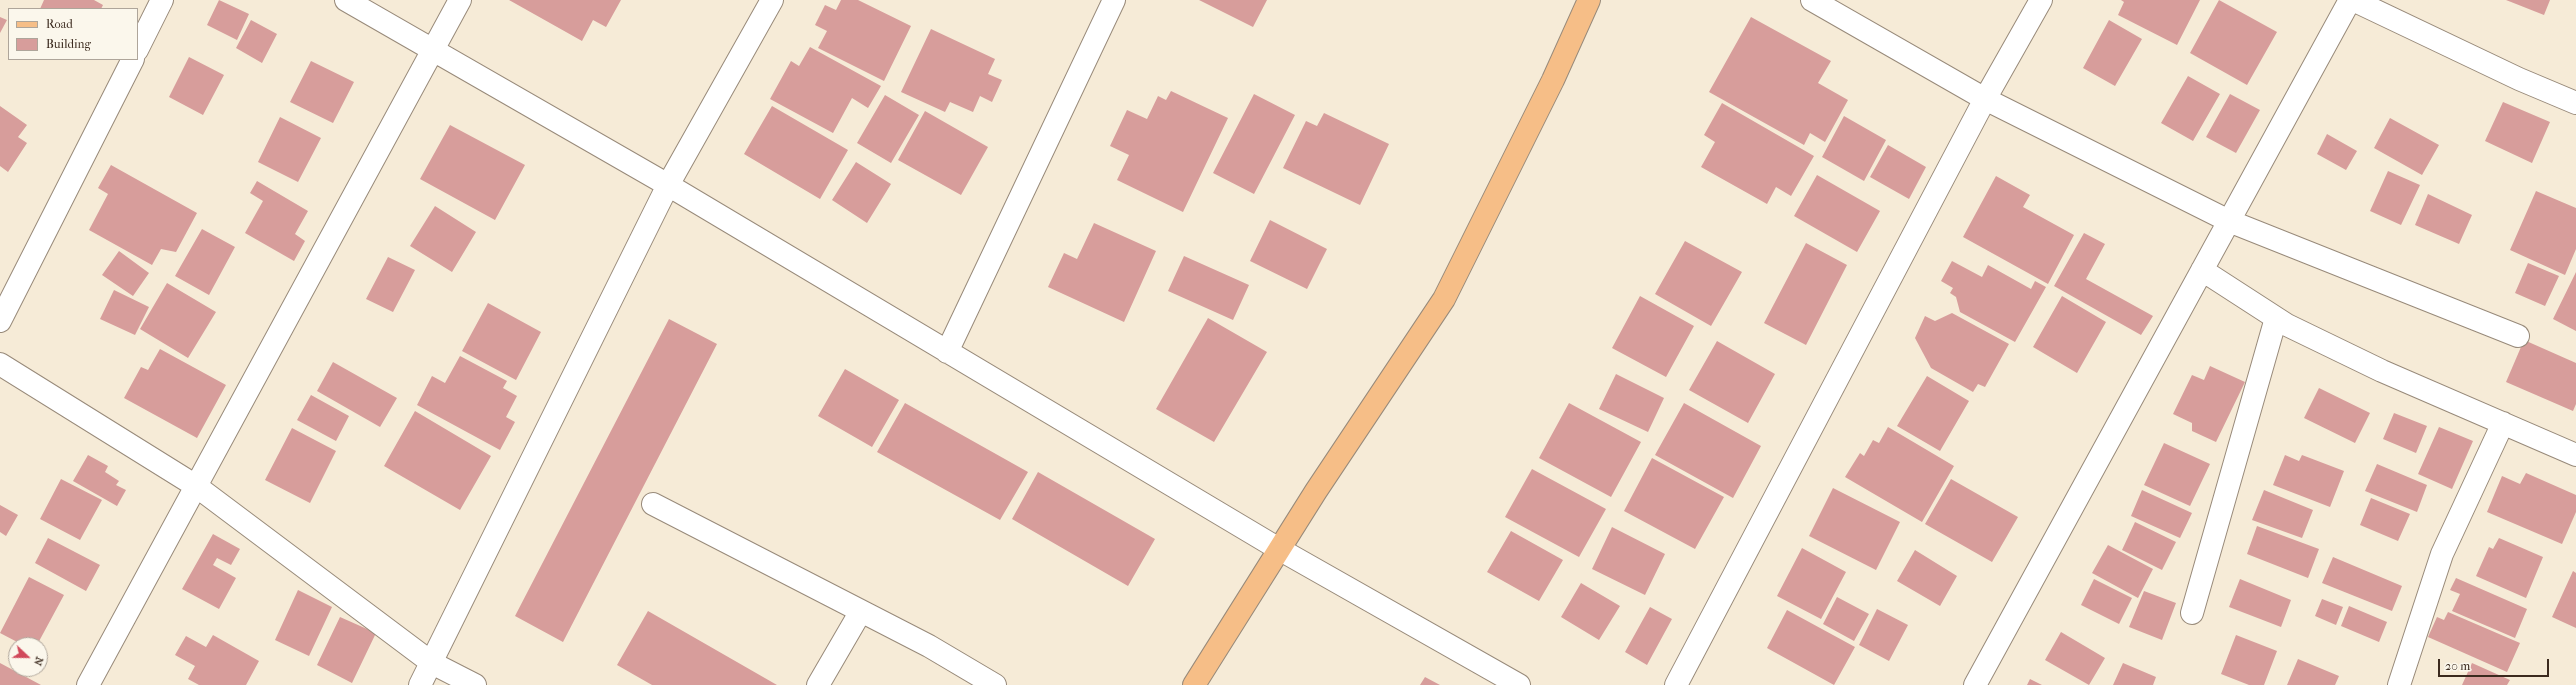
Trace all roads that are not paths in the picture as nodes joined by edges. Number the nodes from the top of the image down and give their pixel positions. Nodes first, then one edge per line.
1 (162, 0) edge
2 (346, 0) edge
3 (460, 0) edge
4 (772, 0) edge
5 (1114, 0) edge
6 (1589, 0) edge
7 (1812, 0) edge
8 (2041, 0) edge
9 (2350, 0) edge
10 (2353, 0) edge
11 (138, 48) edge
12 (431, 51) junction
13 (131, 60) edge
14 (1985, 98) junction
15 (2576, 103) edge
16 (668, 185) junction
17 (2228, 221) junction
18 (2202, 270) junction
19 (2276, 318) junction
20 (0, 321) edge
21 (2518, 336) dead end
22 (947, 352) junction
23 (0, 364) edge
24 (2503, 423) junction
25 (2576, 455) edge
26 (196, 486) junction
27 (653, 504) dead end
28 (1279, 549) junction
29 (861, 610) junction
30 (2192, 613) dead end
31 (432, 663) junction
32 (88, 685) edge
33 (420, 685) edge
34 (475, 685) edge
35 (818, 685) edge
36 (995, 685) edge
37 (1194, 685) edge
38 (1520, 685) edge
39 (1676, 685) edge
40 (1974, 685) edge
41 (2399, 685) edge

1 - 11 street
2 - 12 street
3 - 12 street
4 - 16 street
5 - 22 street
6 - 28 main road
7 - 14 street
8 - 14 street
9 - 17 street
10 - 15 street
12 - 16 street
12 - 26 street
13 - 20 street
14 - 17 street
14 - 39 street
16 - 22 street
16 - 31 street
17 - 18 street
17 - 21 street
18 - 19 street
18 - 40 street
19 - 24 street
19 - 30 street
22 - 28 street
23 - 26 street
24 - 25 street
24 - 41 street
26 - 31 street
26 - 32 street
27 - 29 street
28 - 37 main road
28 - 38 street
29 - 35 street
29 - 36 street
31 - 33 street
31 - 34 street

